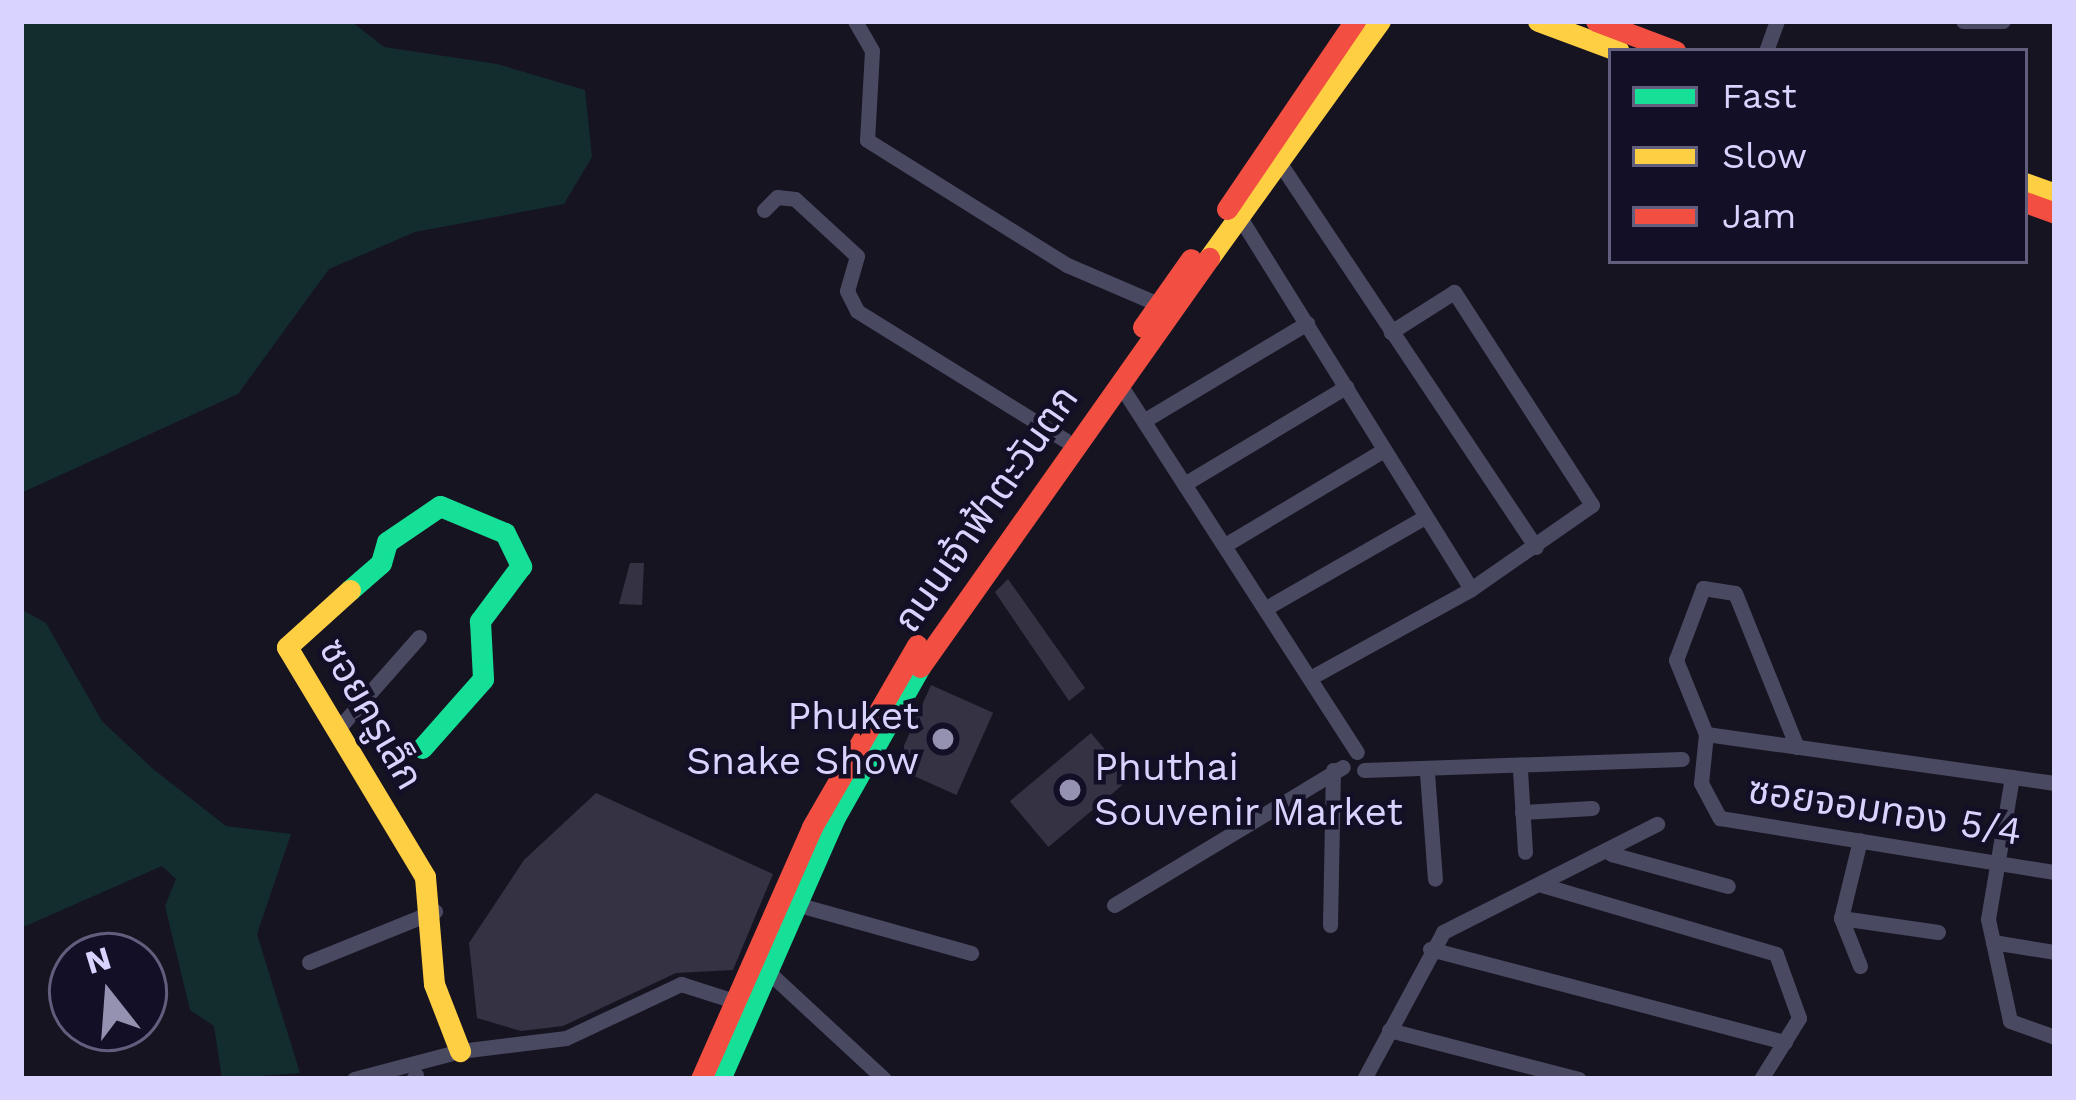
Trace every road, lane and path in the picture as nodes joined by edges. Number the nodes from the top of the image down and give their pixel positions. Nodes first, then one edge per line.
1 (855, 21) edge
2 (1354, 21) edge
3 (1538, 21) edge
4 (1596, 21) edge
5 (1963, 21) edge
6 (2003, 21) edge
7 (1380, 22) edge
8 (1610, 48) edge
9 (1667, 48) edge
10 (1274, 154) junction
11 (764, 210) dead end
12 (1239, 216) junction
13 (1157, 304) junction
14 (1306, 323) junction
15 (1391, 332) junction
16 (1119, 383) junction
17 (1346, 387) junction
18 (1145, 420) junction
19 (1065, 440) junction
20 (1384, 450) junction
21 (1186, 483) junction
22 (1425, 517) junction
23 (1225, 545) junction
24 (1536, 547) junction
25 (1471, 589) junction
26 (1265, 608) junction
27 (419, 637) dead end
28 (1310, 678) junction
29 (337, 730) junction
30 (1706, 734) junction
31 (1797, 747) junction
32 (422, 748) dead end
33 (1357, 752) junction
34 (1682, 759) dead end
35 (1338, 768) junction
36 (1364, 770) junction
37 (1520, 770) junction
38 (1427, 773) junction
39 (2012, 777) junction
40 (2055, 783) edge
41 (1592, 808) dead end
42 (1522, 812) junction
43 (1657, 824) dead end
44 (1860, 840) junction
45 (1525, 852) dead end
46 (1611, 854) junction
47 (1995, 862) junction
48 (2055, 872) edge
49 (1435, 879) dead end
50 (1542, 886) junction
51 (1728, 886) dead end
52 (787, 900) junction
53 (1114, 905) dead end
54 (436, 911) junction
55 (1841, 918) junction
56 (1330, 925) dead end
57 (1938, 932) dead end
58 (1993, 943) junction
59 (1430, 949) junction
60 (2055, 952) edge
61 (971, 953) dead end
62 (309, 962) dead end
63 (757, 965) junction
64 (1860, 966) dead end
65 (731, 1000) junction
66 (1389, 1030) junction
67 (2055, 1036) edge
68 (1785, 1042) junction
69 (460, 1051) junction
70 (354, 1079) edge
71 (701, 1079) edge
72 (720, 1079) edge
73 (884, 1079) edge
74 (1364, 1079) edge
75 (1579, 1079) edge
76 (1761, 1079) edge

1 - 13 street
2 - 10 main road, ถนนเจ้าฟ้าตะวันตก
3 - 8 main road
4 - 9 main road
5 - 6 street
7 - 10 main road, ถนนเจ้าฟ้าตะวันตก
10 - 12 main road, ถนนเจ้าฟ้าตะวันตก
10 - 13 main road, ถนนเจ้าฟ้าตะวันตก
10 - 15 street
11 - 19 street
12 - 14 street
12 - 16 main road, ถนนเจ้าฟ้าตะวันตก
13 - 19 main road, ถนนเจ้าฟ้าตะวันตก
14 - 17 street
14 - 18 street
15 - 24 street
15 - 24 street
16 - 18 street
16 - 52 main road, ถนนเจ้าฟ้าตะวันตก
17 - 20 street
17 - 21 street
18 - 21 street
19 - 52 main road, ถนนเจ้าฟ้าตะวันตก
20 - 22 street
20 - 23 street
21 - 23 street
22 - 25 street
22 - 26 street
23 - 26 street
24 - 25 street
25 - 28 street
26 - 28 street
27 - 29 street
28 - 33 street
29 - 32 main road, ซอยครูเล็ก
29 - 54 main road, ซอยครูเล็ก
30 - 31 street
30 - 31 street
30 - 44 street, ซอยจอมทอง 5/4
31 - 39 street
33 - 35 street
33 - 36 street
34 - 37 street
35 - 36 street
35 - 53 street
35 - 56 street
36 - 38 street
37 - 38 street
37 - 42 street
38 - 49 street
39 - 40 street
39 - 47 street
41 - 42 street
42 - 45 street
43 - 46 street
44 - 47 street, ซอยจอมทอง 5/4
44 - 55 street
46 - 50 street
46 - 51 street
47 - 48 street, ซอยจอมทอง 5/4
47 - 58 street
50 - 59 street
50 - 68 street
52 - 61 street
52 - 63 main road, ถนนเจ้าฟ้าตะวันตก
54 - 62 street
54 - 69 main road
55 - 57 street
55 - 64 street
58 - 60 street
58 - 67 street
59 - 66 street
59 - 68 street
63 - 65 main road, ถนนเจ้าฟ้าตะวันตก
63 - 72 main road, ถนนเจ้าฟ้าตะวันตก
63 - 73 street
65 - 69 street
65 - 71 main road, ถนนเจ้าฟ้าตะวันตก
66 - 74 street
66 - 75 street
68 - 76 street
69 - 70 street

